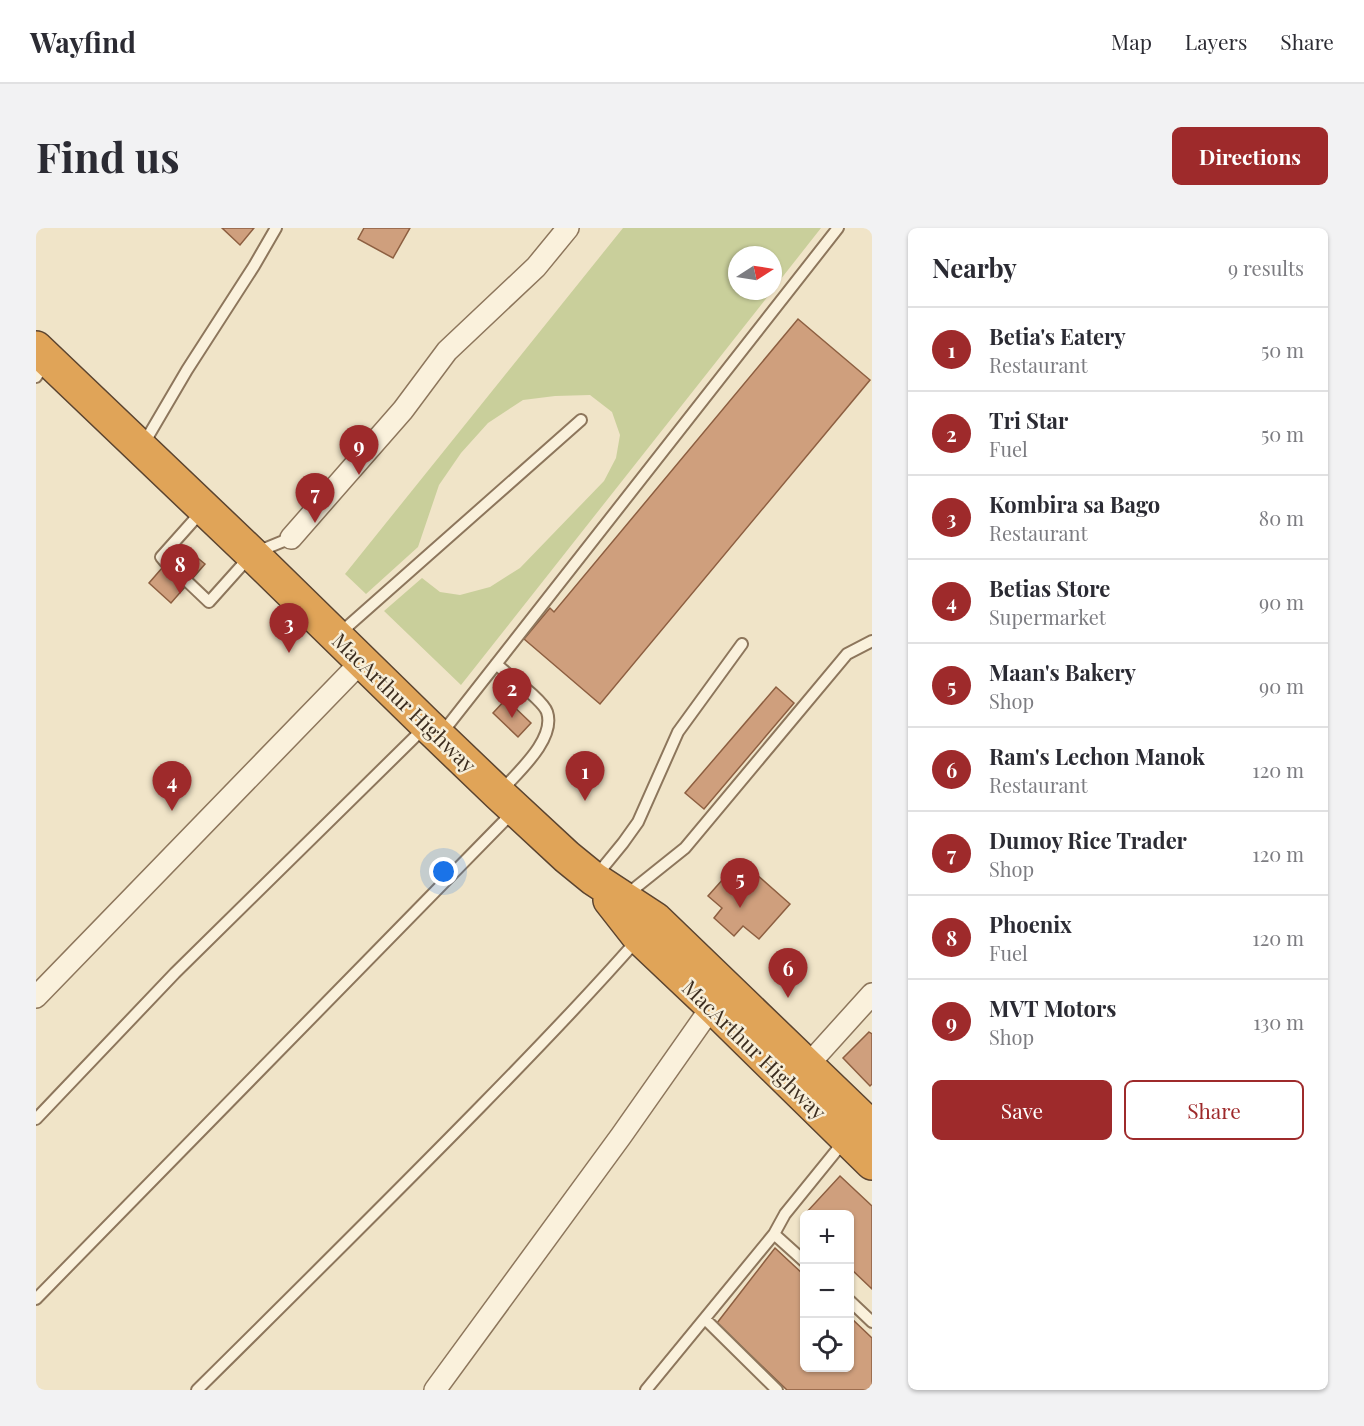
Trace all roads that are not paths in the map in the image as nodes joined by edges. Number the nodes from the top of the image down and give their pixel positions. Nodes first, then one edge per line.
1 (276, 228) edge
2 (568, 228) edge
3 (838, 228) edge
4 (40, 362) edge
5 (581, 420) dead end
6 (141, 448) junction
7 (204, 508) junction
8 (291, 538) joint
9 (252, 554) junction
10 (166, 563) dead end
11 (189, 584) dead end
12 (337, 636) junction
13 (872, 641) edge
14 (742, 644) dead end
15 (362, 661) junction
16 (496, 664) junction
17 (433, 731) junction
18 (508, 801) junction
19 (594, 879) junction
20 (622, 898) junction
21 (639, 937) junction
22 (872, 994) edge
23 (36, 997) edge
24 (718, 997) junction
25 (807, 1066) junction
26 (36, 1119) edge
27 (859, 1133) edge
28 (872, 1163) edge
29 (774, 1233) junction
30 (800, 1257) edge
31 (36, 1299) edge
32 (854, 1306) edge
33 (705, 1319) junction
34 (872, 1322) edge
35 (197, 1390) edge
36 (435, 1390) edge
37 (646, 1390) edge
38 (777, 1390) edge

1 - 6 lane
2 - 8 street
3 - 16 lane
4 - 6 highway, MacArthur Highway
5 - 12 lane
6 - 7 highway, MacArthur Highway
7 - 9 highway, MacArthur Highway
7 - 10 lane
8 - 9 lane
9 - 11 lane
9 - 12 highway, MacArthur Highway
12 - 15 highway, MacArthur Highway
13 - 20 lane
14 - 19 lane
15 - 17 highway, MacArthur Highway
15 - 23 street
16 - 17 lane
16 - 18 lane
17 - 18 highway, MacArthur Highway
17 - 26 lane
18 - 19 highway, MacArthur Highway
18 - 31 lane
19 - 20 highway, MacArthur Highway
19 - 21 highway, MacArthur Highway
20 - 24 highway, MacArthur Highway
21 - 24 highway, MacArthur Highway
21 - 35 lane
22 - 25 street
24 - 25 highway, MacArthur Highway
24 - 27 highway, MacArthur Highway
24 - 36 street
25 - 27 highway, MacArthur Highway
27 - 28 highway, MacArthur Highway
27 - 29 lane
29 - 30 lane
29 - 33 lane
32 - 34 lane
33 - 37 lane
33 - 38 lane

